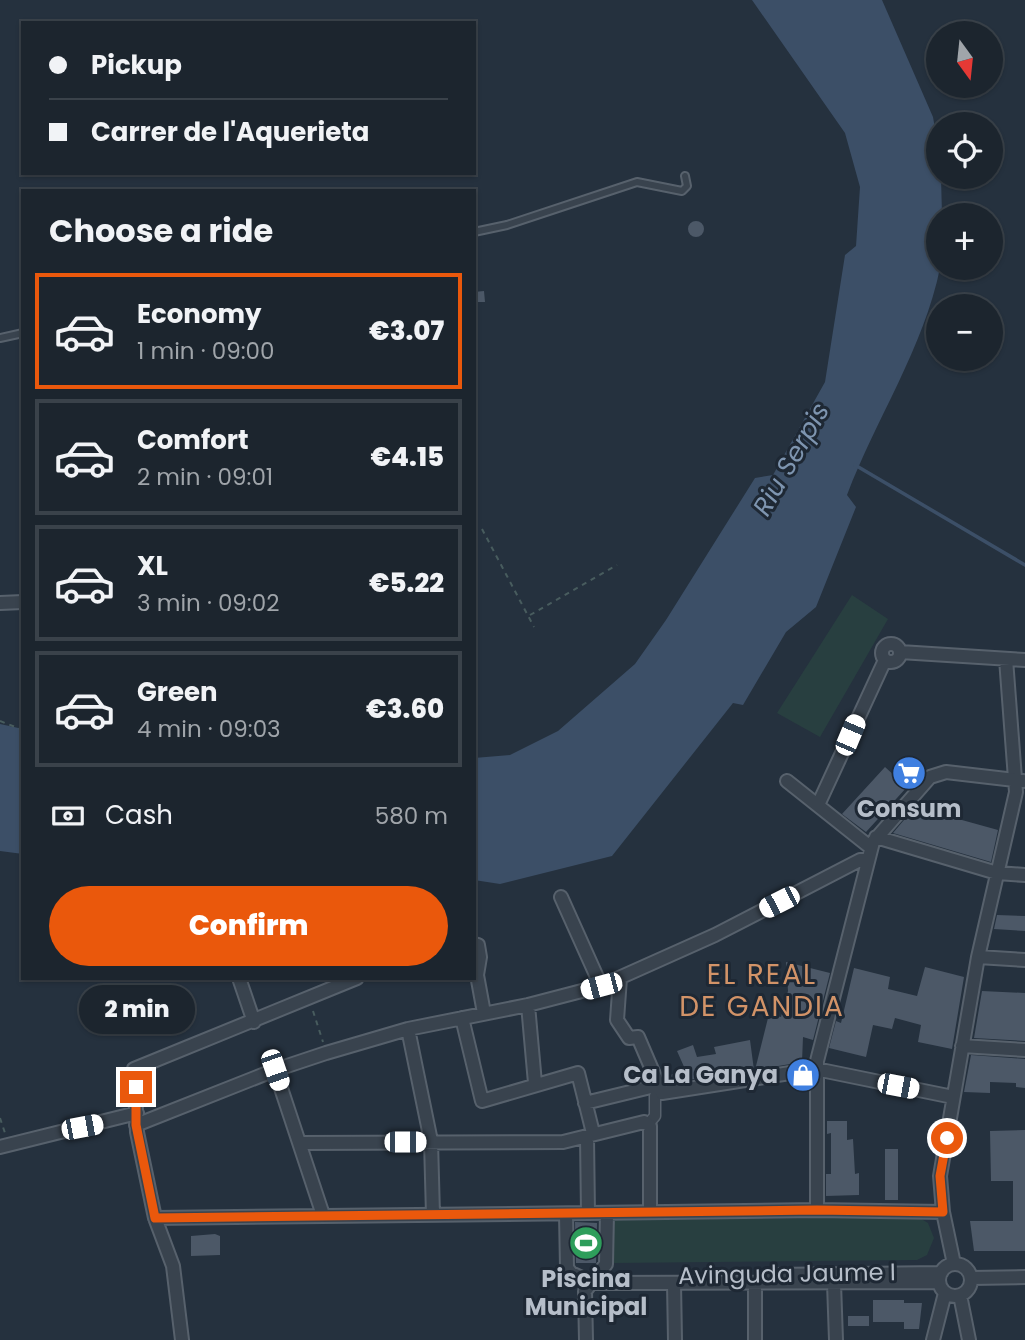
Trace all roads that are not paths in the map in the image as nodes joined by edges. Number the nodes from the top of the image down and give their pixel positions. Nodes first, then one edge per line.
1 (685, 176) dead end
2 (476, 232) edge
3 (21, 334) edge
4 (0, 338) edge
5 (21, 602) edge
6 (0, 603) edge
7 (1006, 659) junction
8 (1025, 660) edge
9 (787, 781) dead end
10 (1021, 781) edge
11 (818, 805) junction
12 (871, 848) junction
13 (997, 873) junction
14 (1025, 875) edge
15 (561, 897) dead end
16 (476, 944) edge
17 (978, 957) junction
18 (1025, 960) edge
19 (620, 978) junction
20 (240, 980) edge
21 (346, 980) edge
22 (323, 984) edge
23 (601, 986) junction
24 (528, 1005) junction
25 (484, 1013) junction
26 (462, 1018) junction
27 (254, 1022) junction
28 (408, 1029) junction
29 (962, 1046) junction
30 (1025, 1050) edge
31 (816, 1069) junction
32 (275, 1070) junction
33 (535, 1083) junction
34 (661, 1089) junction
35 (953, 1097) junction
36 (585, 1103) junction
37 (137, 1119) junction
38 (648, 1124) junction
39 (590, 1135) junction
40 (431, 1142) junction
41 (300, 1143) junction
42 (5, 1146) edge
43 (817, 1210) junction
44 (650, 1212) junction
45 (943, 1212) junction
46 (588, 1213) junction
47 (607, 1213) junction
48 (566, 1214) junction
49 (323, 1215) junction
50 (432, 1215) junction
51 (155, 1218) junction
52 (954, 1264) junction
53 (1025, 1277) edge
54 (971, 1278) junction
55 (942, 1282) junction
56 (593, 1283) junction
57 (674, 1283) junction
58 (755, 1283) junction
59 (834, 1283) junction
60 (960, 1296) junction
61 (182, 1340) edge
62 (586, 1340) edge
63 (675, 1340) edge
64 (755, 1340) edge
65 (836, 1340) edge
66 (933, 1340) edge
67 (969, 1340) edge

1 - 2 lane
3 - 4 lane
5 - 6 street
7 - 8 street
7 - 10 street
7 - 11 street
9 - 11 street
10 - 12 street
10 - 13 street
11 - 12 street
12 - 13 street
12 - 19 street
12 - 31 street
13 - 14 street
13 - 17 street
15 - 23 street
16 - 25 street
17 - 18 street
17 - 29 street
19 - 23 street
19 - 34 street
20 - 27 street
21 - 22 street
22 - 27 street
23 - 24 street
24 - 25 street
24 - 33 street
25 - 26 street
26 - 28 street
26 - 33 street
27 - 37 street
28 - 32 street
28 - 40 street
29 - 30 street
29 - 35 street
31 - 34 street
31 - 35 street
31 - 43 street
32 - 37 street
32 - 41 street
33 - 36 street
34 - 36 street
34 - 38 street
35 - 45 street
36 - 39 street
37 - 42 street
37 - 51 street
38 - 39 street
38 - 44 street
39 - 40 street
39 - 46 street
40 - 41 street
40 - 50 street
41 - 49 street
43 - 44 street
43 - 45 street
44 - 47 street
45 - 52 street
46 - 47 street
46 - 48 street
47 - 56 street
48 - 50 street
48 - 56 street
49 - 50 street
49 - 51 street
51 - 61 street
52 - 54 street
52 - 55 street
53 - 54 street
54 - 60 street
55 - 56 street, Avinguda Jaume I
55 - 59 street, Avinguda Jaume I
55 - 60 street
55 - 66 street
56 - 57 street, Avinguda Jaume I
56 - 62 street
57 - 58 street, Avinguda Jaume I
57 - 63 street
58 - 59 street, Avinguda Jaume I
58 - 64 street
59 - 65 street
60 - 67 street

